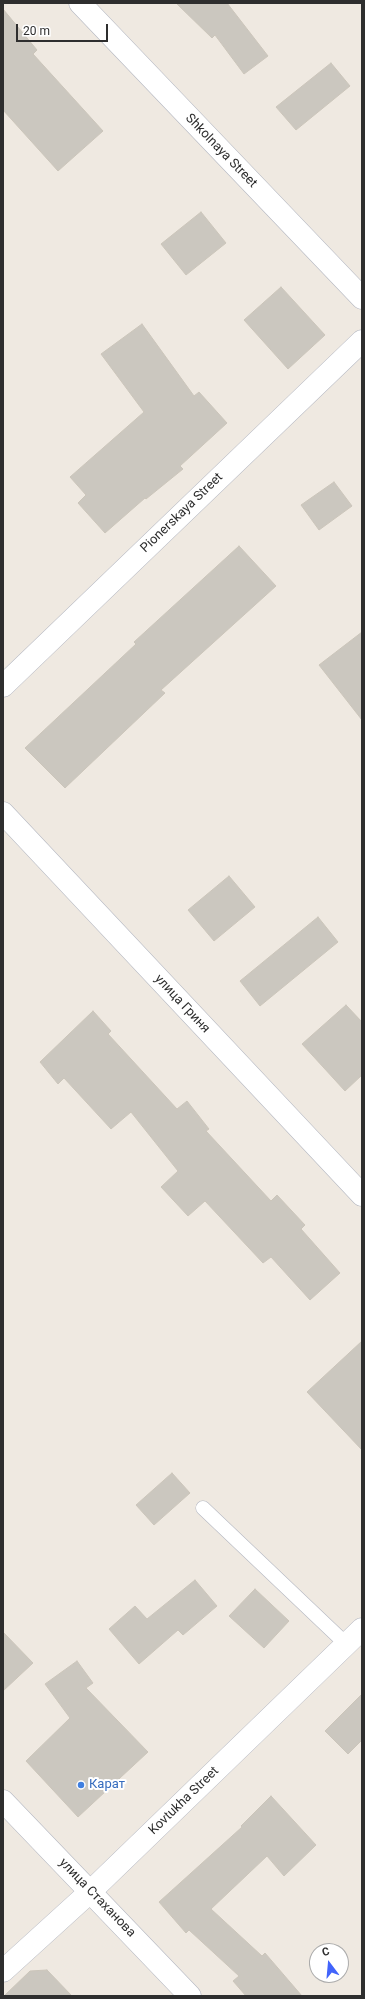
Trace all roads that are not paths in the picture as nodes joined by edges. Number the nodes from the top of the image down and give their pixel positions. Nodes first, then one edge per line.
1 (80, 3) edge
2 (362, 298) edge
3 (362, 341) edge
4 (3, 686) edge
5 (3, 813) edge
6 (362, 1195) edge
7 (203, 1508) dead end
8 (362, 1629) edge
9 (346, 1644) junction
10 (3, 1801) edge
11 (91, 1891) junction
12 (3, 1971) edge
13 (190, 1996) edge

1 - 2 street, Shkolnaya Street
3 - 4 street, Pionerskaya Street
5 - 6 street, улица Гриня
7 - 9 lane
8 - 9 street, Kovtukha Street
9 - 11 street, Kovtukha Street
10 - 11 street, улица Стаханова
11 - 12 street, Kovtukha Street
11 - 13 street, улица Стаханова

